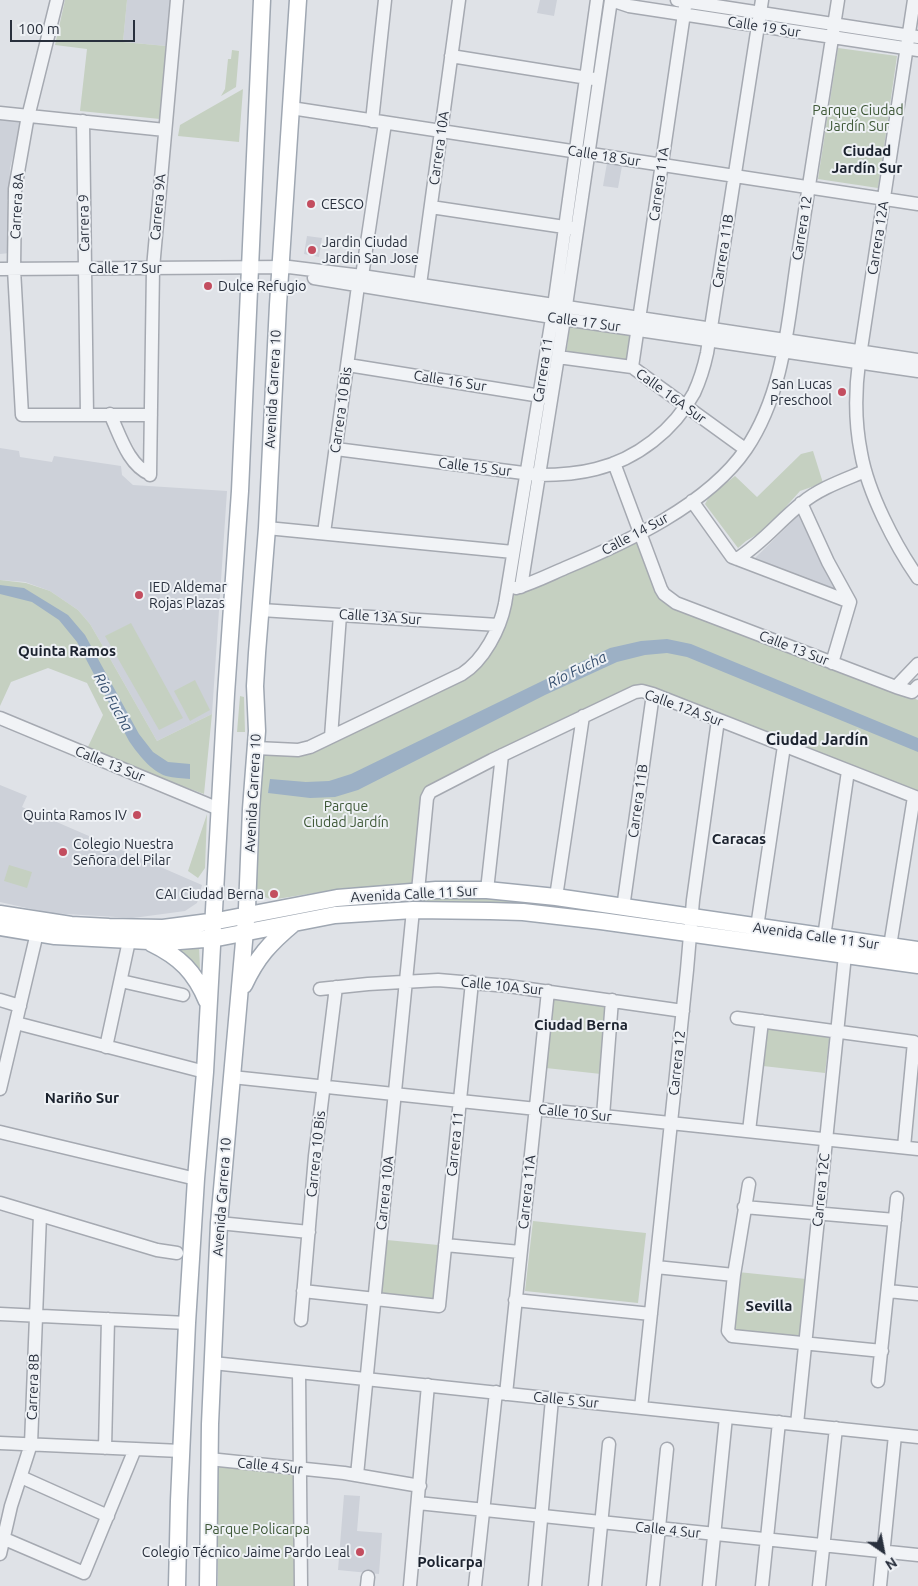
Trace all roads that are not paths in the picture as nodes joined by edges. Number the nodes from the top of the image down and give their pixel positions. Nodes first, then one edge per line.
1 (58, 0) edge
2 (178, 0) edge
3 (262, 0) edge
4 (298, 0) edge
5 (385, 0) edge
6 (458, 0) edge
7 (597, 0) edge
8 (611, 0) edge
9 (683, 0) edge
10 (838, 0) edge
11 (914, 0) edge
12 (760, 13) edge
13 (684, 14) junction
14 (834, 31) junction
15 (913, 43) edge
16 (451, 56) junction
17 (593, 78) junction
18 (291, 108) junction
19 (0, 113) edge
20 (28, 116) junction
21 (82, 121) junction
22 (372, 121) junction
23 (385, 123) junction
24 (165, 130) junction
25 (441, 131) junction
26 (582, 153) junction
27 (662, 165) junction
28 (734, 176) junction
29 (808, 188) junction
30 (884, 199) junction
31 (918, 204) edge
32 (430, 207) junction
33 (571, 228) junction
34 (250, 267) junction
35 (85, 268) junction
36 (153, 268) junction
37 (0, 269) edge
38 (14, 269) junction
39 (280, 270) junction
40 (360, 281) junction
41 (419, 290) junction
42 (559, 312) junction
43 (639, 324) junction
44 (710, 335) junction
45 (785, 346) junction
46 (558, 357) junction
47 (859, 357) junction
48 (918, 360) edge
49 (348, 365) junction
50 (632, 368) junction
51 (918, 370) edge
52 (545, 396) junction
53 (686, 406) junction
54 (110, 414) junction
55 (86, 415) junction
56 (151, 415) junction
57 (336, 449) junction
58 (745, 449) junction
59 (614, 463) junction
60 (526, 473) junction
61 (866, 473) junction
62 (539, 475) junction
63 (692, 501) junction
64 (801, 503) junction
65 (267, 528) junction
66 (640, 533) junction
67 (324, 534) junction
68 (513, 552) junction
69 (737, 559) junction
70 (918, 578) edge
71 (521, 586) junction
72 (506, 591) junction
73 (850, 602) junction
74 (261, 610) junction
75 (340, 615) junction
76 (498, 625) junction
77 (832, 663) junction
78 (918, 664) edge
79 (896, 688) junction
80 (915, 689) edge
81 (654, 694) junction
82 (583, 716) junction
83 (0, 718) edge
84 (718, 720) junction
85 (331, 737) junction
86 (784, 746) junction
87 (256, 748) junction
88 (502, 755) junction
89 (848, 771) junction
90 (916, 797) edge
91 (219, 809) junction
92 (248, 881) junction
93 (487, 890) junction
94 (418, 891) junction
95 (556, 897) junction
96 (281, 908) junction
97 (623, 908) junction
98 (413, 910) junction
99 (0, 914) edge
100 (246, 916) junction
101 (692, 918) junction
102 (213, 922) junction
103 (295, 922) junction
104 (0, 926) edge
105 (757, 927) junction
106 (37, 933) junction
107 (245, 933) junction
108 (690, 934) junction
109 (824, 937) junction
110 (212, 939) junction
111 (129, 941) junction
112 (149, 942) junction
113 (890, 946) junction
114 (918, 950) edge
115 (845, 956) junction
116 (918, 965) edge
117 (121, 981) junction
118 (406, 981) junction
119 (472, 982) junction
120 (336, 987) junction
121 (320, 989) dead end
122 (548, 991) junction
123 (239, 994) junction
124 (183, 995) dead end
125 (0, 1000) edge
126 (612, 1000) junction
127 (20, 1006) junction
128 (208, 1006) junction
129 (683, 1010) junction
130 (737, 1018) dead end
131 (762, 1022) junction
132 (16, 1023) junction
133 (838, 1032) junction
134 (106, 1047) junction
135 (206, 1072) junction
136 (232, 1077) junction
137 (324, 1087) junction
138 (0, 1089) edge
139 (395, 1094) junction
140 (460, 1101) junction
141 (535, 1109) junction
142 (603, 1116) junction
143 (671, 1123) junction
144 (748, 1131) junction
145 (0, 1132) edge
146 (826, 1139) junction
147 (904, 1147) junction
148 (918, 1148) edge
149 (196, 1179) junction
150 (749, 1184) dead end
151 (897, 1198) dead end
152 (0, 1203) edge
153 (744, 1207) junction
154 (819, 1213) junction
155 (40, 1215) junction
156 (895, 1220) junction
157 (219, 1223) junction
158 (308, 1232) junction
159 (446, 1245) junction
160 (520, 1252) junction
161 (177, 1253) dead end
162 (656, 1267) junction
163 (734, 1275) junction
164 (303, 1291) junction
165 (888, 1291) junction
166 (918, 1294) edge
167 (374, 1299) junction
168 (516, 1300) junction
169 (0, 1314) edge
170 (651, 1314) junction
171 (36, 1316) junction
172 (108, 1319) junction
173 (300, 1320) dead end
174 (188, 1323) junction
175 (806, 1344) junction
176 (882, 1351) junction
177 (213, 1363) junction
178 (299, 1372) junction
179 (367, 1379) junction
180 (878, 1381) dead end
181 (428, 1386) junction
182 (501, 1393) junction
183 (552, 1399) junction
184 (641, 1408) junction
185 (726, 1417) junction
186 (779, 1422) junction
187 (797, 1424) junction
188 (836, 1428) junction
189 (895, 1435) junction
190 (918, 1437) edge
191 (0, 1443) edge
192 (31, 1444) junction
193 (609, 1444) dead end
194 (105, 1448) junction
195 (135, 1449) junction
196 (667, 1449) dead end
197 (181, 1451) junction
198 (209, 1459) junction
199 (300, 1469) junction
200 (357, 1476) junction
201 (21, 1477) junction
202 (420, 1486) junction
203 (418, 1504) junction
204 (483, 1510) junction
205 (108, 1516) junction
206 (541, 1516) junction
207 (601, 1522) junction
208 (659, 1529) junction
209 (714, 1534) junction
210 (2, 1537) edge
211 (767, 1540) junction
212 (824, 1546) junction
213 (883, 1552) junction
214 (0, 1554) edge
215 (918, 1555) edge
216 (177, 1586) edge
217 (208, 1586) edge
218 (301, 1586) edge
219 (410, 1586) edge
220 (475, 1586) edge
221 (535, 1586) edge
222 (595, 1586) edge
223 (653, 1586) edge
224 (709, 1586) edge
225 (762, 1586) edge
226 (820, 1586) edge
227 (880, 1586) edge

1 - 20 street, Carrera 8A
2 - 24 street, Carrera 9A
3 - 34 main road, Avenida Carrera 10
4 - 18 main road, Avenida Carrera 10
5 - 22 street
6 - 16 street, Carrera 10A
7 - 17 street, Carrera 11
8 - 13 street, Calle 19 Sur
8 - 17 street, Carrera 11
9 - 12 street, Calle 19 Sur
9 - 13 street, Carrera 11A
10 - 14 street, Carrera 12
11 - 15 street, Carrera 12A
12 - 13 street, Calle 19 Sur
12 - 14 street, Calle 19 Sur
12 - 28 street, Carrera 11B
13 - 27 street, Carrera 11A
14 - 15 street, Calle 19 Sur
14 - 29 street, Carrera 12
15 - 30 street, Carrera 12A
16 - 17 street
16 - 25 street, Carrera 10A
17 - 26 street, Carrera 11
18 - 22 street, Calle 18 Sur
18 - 39 main road, Avenida Carrera 10
19 - 20 street
20 - 21 street
20 - 38 street, Carrera 8A
21 - 24 street
21 - 35 street, Carrera 9
22 - 23 street, Calle 18 Sur
23 - 25 street, Calle 18 Sur
23 - 40 street, Carrera 10 Bis
24 - 36 street, Carrera 9A
25 - 26 street, Calle 18 Sur
25 - 32 street, Carrera 10A
26 - 27 street, Calle 18 Sur
26 - 33 street, Carrera 11
27 - 28 street, Calle 18 Sur
27 - 43 street, Carrera 11A
28 - 29 street, Calle 18 Sur
28 - 44 street, Carrera 11B
29 - 30 street, Calle 18 Sur
29 - 45 street, Carrera 12
30 - 31 street, Calle 18 Sur
30 - 47 street, Carrera 12A
32 - 33 street
32 - 41 street, Carrera 10A
33 - 42 street, Carrera 11
34 - 36 street, Calle 17 Sur
34 - 39 street, Calle 17 Sur
34 - 91 main road, Avenida Carrera 10
35 - 36 street, Calle 17 Sur
35 - 38 street, Calle 17 Sur
35 - 55 street, Carrera 9
36 - 56 street, Carrera 9A
37 - 38 street, Calle 17 Sur
38 - 55 street, Carrera 8A
39 - 40 street, Calle 17 Sur
39 - 65 main road, Avenida Carrera 10
40 - 41 street, Calle 17 Sur
40 - 49 street, Carrera 10 Bis
41 - 42 street, Calle 17 Sur
42 - 43 street, Calle 17 Sur
42 - 46 street, Carrera 11
42 - 52 street, Carrera 11
43 - 44 street, Calle 17 Sur
43 - 50 street, Carrera 11A
44 - 45 street, Calle 17 Sur
44 - 53 street, Carrera 11B
45 - 47 street, Calle 17 Sur
45 - 58 street, Carrera 12
46 - 50 street, Calle 16A Sur
46 - 52 street, Carrera 11
47 - 48 street, Calle 17 Sur
47 - 51 street, Calle 17 Sur
47 - 61 street, Carrera 12A
49 - 52 street, Calle 16 Sur
49 - 57 street, Carrera 10 Bis
50 - 53 street, Calle 16A Sur
52 - 60 street, Carrera 11
52 - 62 street, Carrera 11
53 - 58 street, Calle 16A Sur
53 - 59 street, Carrera 11B
54 - 55 street
54 - 56 street
54 - 56 street, Carrera 9A
57 - 60 street, Calle 15 Sur
57 - 67 street, Carrera 10 Bis
58 - 63 street, Calle 14 Sur
59 - 62 street, Calle 15 Sur
59 - 66 street
60 - 62 street, Calle 15 Sur
60 - 68 street, Carrera 11
61 - 64 street
61 - 70 street
62 - 71 street, Carrera 11
63 - 66 street, Calle 14 Sur
63 - 69 street
64 - 69 street
64 - 73 street
65 - 67 street
65 - 74 main road, Avenida Carrera 10
66 - 71 street, Calle 14 Sur
66 - 77 street, Calle 13 Sur
67 - 68 street
68 - 72 street, Carrera 11
69 - 73 street
71 - 72 street, Calle 14 Sur
72 - 76 street, Carrera 11
73 - 77 street
74 - 75 street, Calle 13A Sur
74 - 87 main road, Avenida Carrera 10
75 - 76 street, Calle 13A Sur
75 - 85 street
76 - 85 street, Carrera 11
77 - 79 street, Calle 13 Sur
78 - 79 street
79 - 80 street, Calle 13 Sur
81 - 82 street, Calle 12A Sur
81 - 84 street, Calle 12A Sur
81 - 97 street, Carrera 11B
82 - 88 street, Calle 12A Sur
82 - 95 street
83 - 91 street, Calle 13 Sur
84 - 86 street, Calle 12A Sur
84 - 101 street, Carrera 12
85 - 87 street
86 - 89 street, Calle 12A Sur
86 - 105 street
87 - 92 main road, Avenida Carrera 10
88 - 93 street
88 - 94 street, Calle 12A Sur
89 - 90 street, Calle 12A Sur
89 - 109 street
90 - 113 street
91 - 102 main road, Avenida Carrera 10
92 - 96 main road
92 - 100 main road, Avenida Carrera 10
93 - 94 main road, Avenida Calle 11 Sur
93 - 95 main road, Avenida Calle 11 Sur
94 - 96 main road, Avenida Calle 11 Sur
95 - 97 main road, Avenida Calle 11 Sur
96 - 100 main road, Avenida Calle 11 Sur
97 - 101 main road, Avenida Calle 11 Sur
98 - 103 main road, Avenida Calle 11 Sur
98 - 108 main road, Avenida Calle 11 Sur
98 - 118 street, Carrera 10A
99 - 102 main road, Avenida Calle 11 Sur
100 - 102 main road, Avenida Calle 11 Sur
100 - 107 main road, Avenida Carrera 10
101 - 105 main road, Avenida Calle 11 Sur
101 - 108 street, Carrera 12
102 - 110 main road, Avenida Carrera 10
103 - 107 main road, Avenida Calle 11 Sur
103 - 123 main road
104 - 106 main road, Avenida Calle 11 Sur
105 - 109 main road, Avenida Calle 11 Sur
106 - 111 main road, Avenida Calle 11 Sur
106 - 127 street
107 - 110 main road, Avenida Calle 11 Sur
107 - 123 main road, Avenida Carrera 10
108 - 115 main road, Avenida Calle 11 Sur
108 - 129 street, Carrera 12
109 - 113 main road, Avenida Calle 11 Sur
110 - 112 main road, Avenida Calle 11 Sur
110 - 128 main road, Avenida Carrera 10
111 - 112 main road, Avenida Calle 11 Sur
111 - 117 street
112 - 128 main road
113 - 114 main road, Avenida Calle 11 Sur
115 - 116 main road, Avenida Calle 11 Sur
115 - 133 street, Carrera 12C
117 - 124 street
117 - 134 street
118 - 119 street, Calle 10A Sur
118 - 120 street, Calle 10A Sur
118 - 139 street, Carrera 10A
119 - 122 street, Calle 10A Sur
119 - 140 street, Carrera 11
120 - 121 street, Calle 10A Sur
120 - 137 street, Carrera 10 Bis
122 - 126 street, Calle 10A Sur
122 - 141 street, Carrera 11A
123 - 136 main road, Avenida Carrera 10
125 - 127 street
126 - 129 street, Calle 10A Sur
126 - 142 street
127 - 132 street
128 - 135 main road, Avenida Carrera 10
129 - 143 street, Carrera 12
130 - 131 street
131 - 133 street
131 - 144 street
132 - 134 street
132 - 138 street
133 - 146 street, Carrera 12C
133 - 147 street
134 - 135 street
135 - 149 main road, Avenida Carrera 10
136 - 137 street, Calle 10 Sur
136 - 157 main road, Avenida Carrera 10
137 - 139 street, Calle 10 Sur
137 - 158 street, Carrera 10 Bis
139 - 140 street, Calle 10 Sur
139 - 167 street, Carrera 10A
140 - 141 street, Calle 10 Sur
140 - 159 street, Carrera 11
141 - 142 street, Calle 10 Sur
141 - 160 street, Carrera 11A
142 - 143 street, Calle 10 Sur
143 - 144 street, Calle 10 Sur
143 - 162 street, Carrera 12
144 - 146 street, Calle 10 Sur
145 - 149 street
146 - 147 street, Calle 10 Sur
146 - 154 street, Carrera 12C
147 - 148 street, Calle 10 Sur
149 - 174 main road, Avenida Carrera 10
150 - 153 street
151 - 156 street
152 - 155 street
153 - 154 street
153 - 163 street
154 - 156 street
154 - 175 street, Carrera 12C
155 - 161 street
155 - 171 street, Carrera 8B
156 - 165 street
157 - 158 street
157 - 177 main road, Avenida Carrera 10
158 - 164 street, Carrera 10 Bis
159 - 160 street
159 - 167 street, Carrera 11
160 - 168 street, Carrera 11A
162 - 163 street
162 - 170 street, Carrera 12
163 - 175 street
164 - 167 street
164 - 173 street, Carrera 10 Bis
165 - 166 street
165 - 176 street
167 - 179 street, Carrera 10A
168 - 170 street
168 - 182 street, Carrera 11A
169 - 171 street
170 - 184 street, Carrera 12
171 - 172 street
171 - 192 street, Carrera 8B
172 - 174 street
172 - 194 street
174 - 197 main road, Avenida Carrera 10
175 - 176 street
175 - 187 street, Carrera 12C
176 - 180 street
177 - 178 street, Calle 5 Sur
177 - 198 main road, Avenida Carrera 10
178 - 179 street, Calle 5 Sur
178 - 199 street
179 - 181 street, Calle 5 Sur
179 - 200 street, Carrera 10A
181 - 182 street, Calle 5 Sur
181 - 202 street
182 - 183 street, Calle 5 Sur
182 - 204 street, Carrera 11A
183 - 184 street, Calle 5 Sur
183 - 206 street
184 - 185 street, Calle 5 Sur
185 - 186 street, Calle 5 Sur
185 - 209 street
186 - 187 street, Calle 5 Sur
186 - 211 street
187 - 188 street, Calle 5 Sur
188 - 189 street, Calle 5 Sur
188 - 212 street
189 - 190 street, Calle 5 Sur
189 - 213 street
191 - 192 street
192 - 194 street
192 - 201 street, Carrera 8B
193 - 207 street
194 - 195 street
195 - 197 street
195 - 205 street
196 - 208 street
197 - 216 main road, Avenida Carrera 10
198 - 199 street, Calle 4 Sur
198 - 217 main road, Avenida Carrera 10
199 - 200 street, Calle 4 Sur
199 - 218 street
200 - 202 street, Calle 4 Sur
201 - 205 street
201 - 210 street, Carrera 8B
202 - 203 street
203 - 204 street, Calle 4 Sur
203 - 219 street
204 - 206 street, Calle 4 Sur
204 - 220 street, Carrera 11A
205 - 210 street
206 - 207 street, Calle 4 Sur
206 - 221 street
207 - 208 street, Calle 4 Sur
207 - 222 street
208 - 209 street, Calle 4 Sur
208 - 223 street
209 - 211 street, Calle 4 Sur
209 - 224 street
210 - 214 street, Carrera 8B
211 - 212 street, Calle 4 Sur
211 - 225 street
212 - 213 street, Calle 4 Sur
212 - 226 street
213 - 215 street, Calle 4 Sur
213 - 227 street

